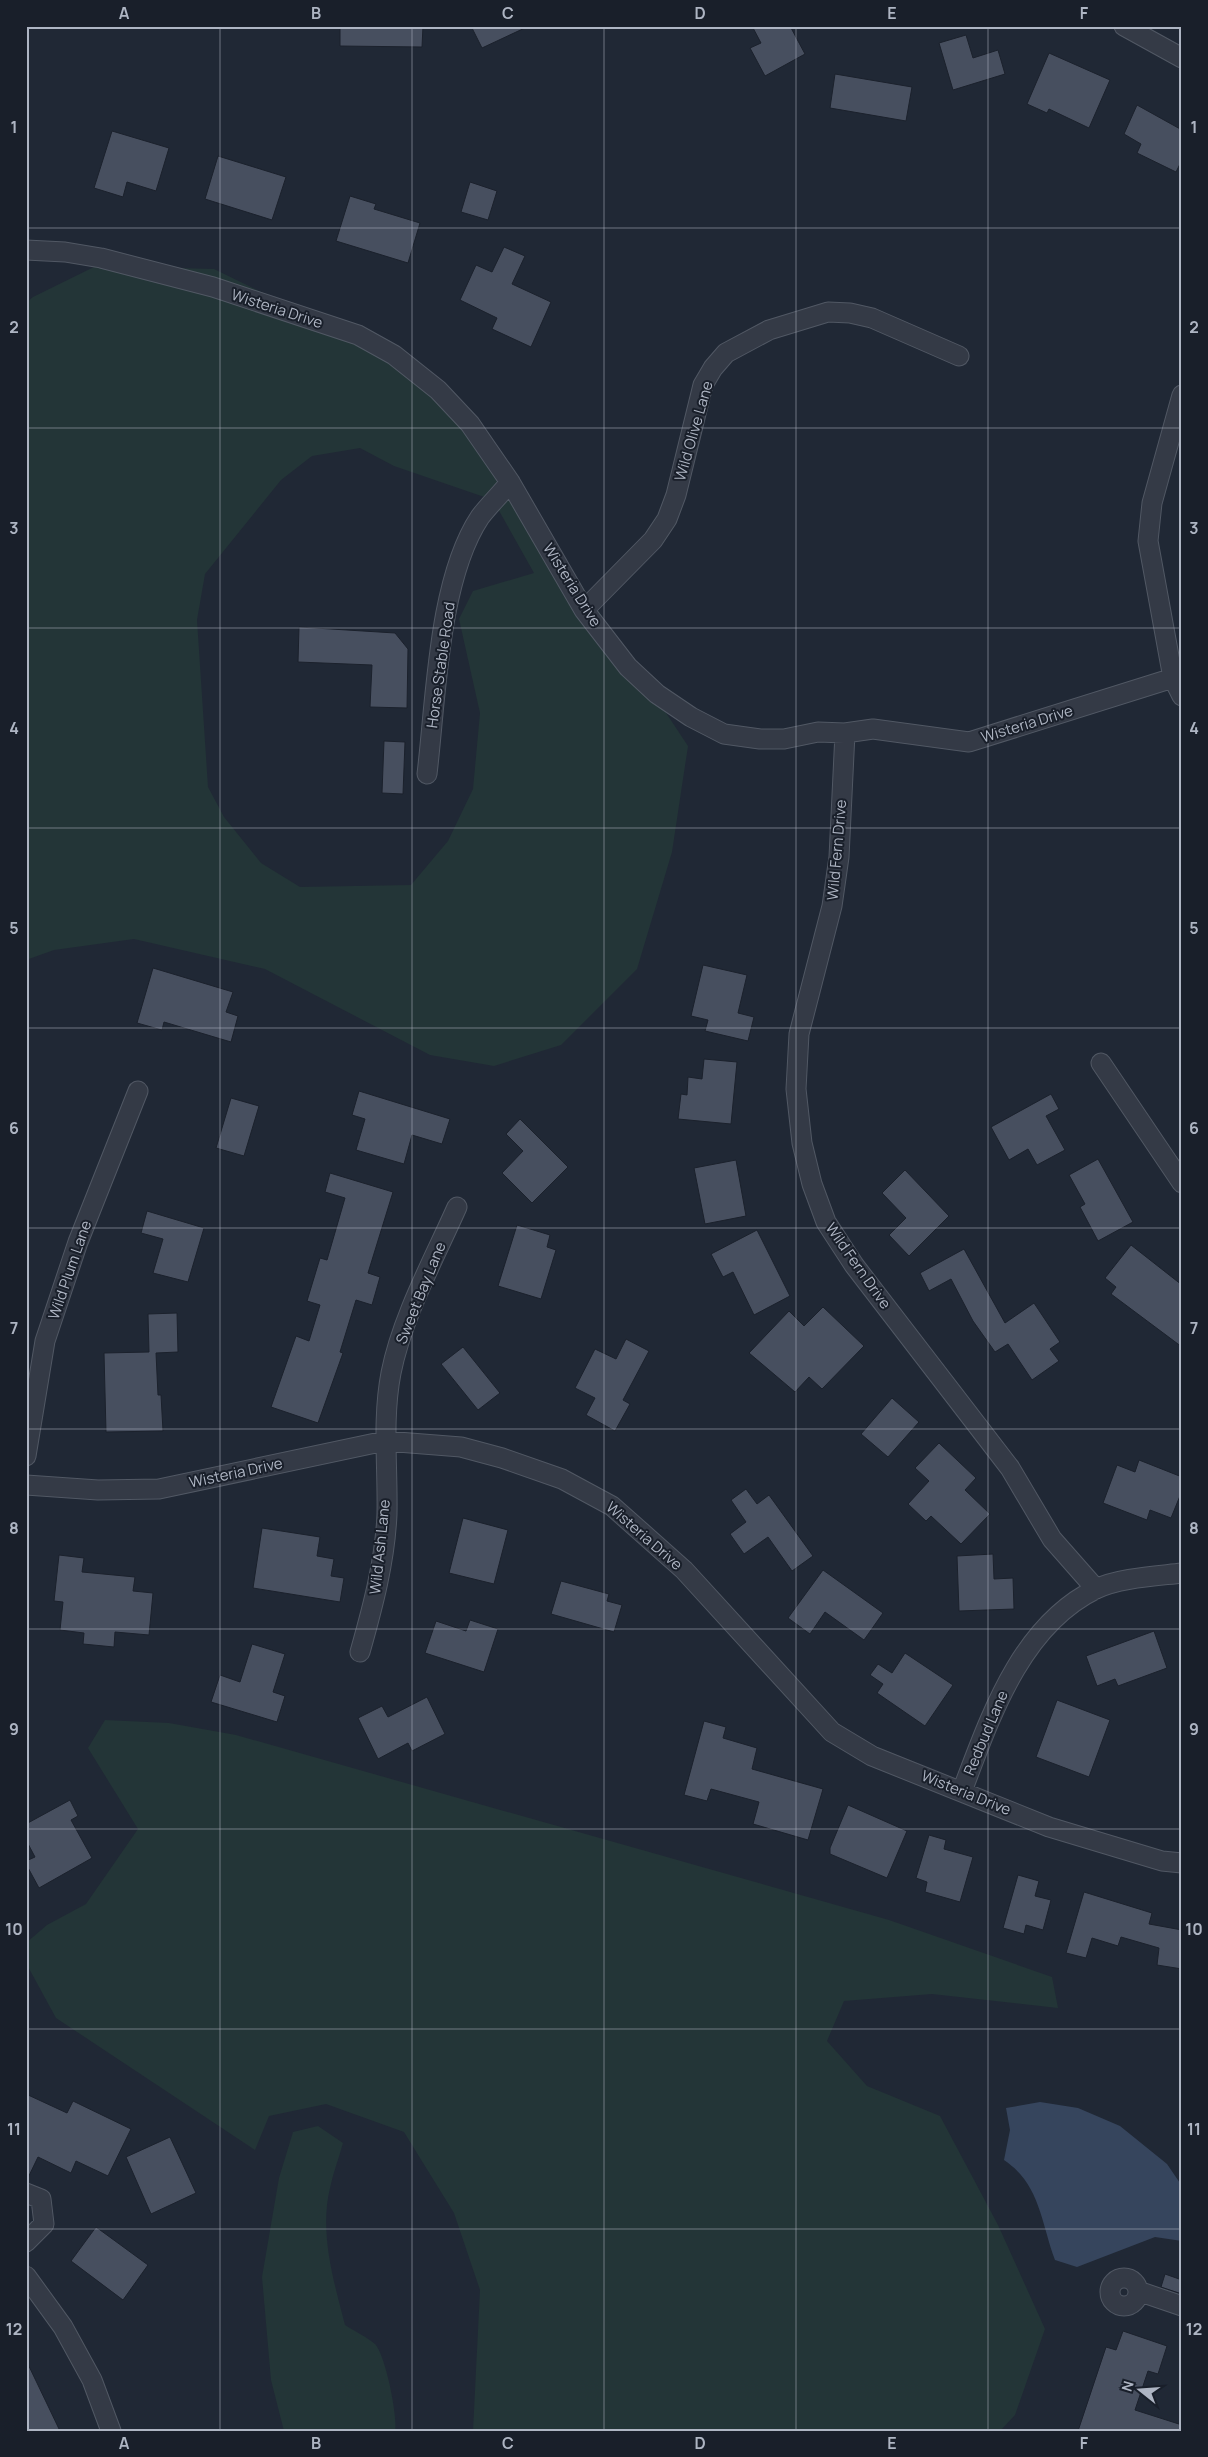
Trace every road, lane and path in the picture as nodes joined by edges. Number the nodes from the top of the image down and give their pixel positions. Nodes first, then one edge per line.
1 (1124, 26) edge
2 (1182, 58) edge
3 (26, 250) edge
4 (959, 356) dead end
5 (1182, 395) edge
6 (510, 482) junction
7 (584, 610) junction
8 (1173, 678) junction
9 (1182, 696) edge
10 (845, 733) junction
11 (427, 774) dead end
12 (1102, 1063) dead end
13 (138, 1091) dead end
14 (1182, 1183) edge
15 (457, 1207) dead end
16 (385, 1441) junction
17 (26, 1456) edge
18 (26, 1485) edge
19 (1182, 1573) edge
20 (1096, 1588) junction
21 (360, 1652) dead end
22 (962, 1791) junction
23 (1182, 1863) edge
24 (26, 2194) edge
25 (26, 2242) edge
26 (26, 2276) edge
27 (1138, 2291) dead end
28 (1182, 2306) edge
29 (111, 2431) edge

1 - 2 street
3 - 6 street, Wisteria Drive
4 - 7 street, Wild Olive Lane
5 - 8 street
6 - 7 street, Wisteria Drive
6 - 11 street, Horse Stable Road
7 - 10 street, Wisteria Drive
8 - 9 street
8 - 10 street, Wisteria Drive
10 - 20 street, Wild Fern Drive
12 - 14 street
13 - 17 street, Wild Plum Lane
15 - 16 street, Sweet Bay Lane
16 - 18 street, Wisteria Drive
16 - 21 street, Wild Ash Lane
16 - 22 street, Wisteria Drive
19 - 20 street, Redbud Lane
20 - 22 street, Redbud Lane
22 - 23 street, Wisteria Drive
24 - 25 street
26 - 29 street
27 - 28 street

